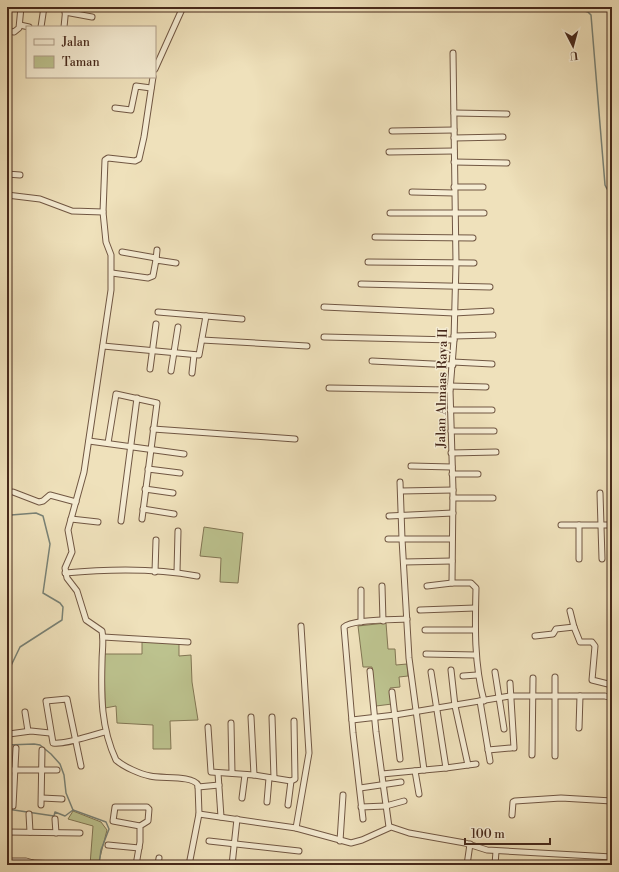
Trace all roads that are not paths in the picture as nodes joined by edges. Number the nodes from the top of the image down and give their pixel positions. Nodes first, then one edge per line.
1 (22, 7) edge
2 (44, 7) edge
3 (183, 7) edge
4 (66, 10) edge
5 (92, 17) dead end
6 (20, 25) junction
7 (26, 26) edge
8 (41, 26) edge
9 (64, 26) edge
10 (7, 31) edge
11 (453, 53) dead end
12 (156, 67) edge
13 (153, 78) edge
14 (151, 88) junction
15 (115, 108) dead end
16 (454, 112) junction
17 (507, 114) dead end
18 (454, 130) junction
19 (392, 131) dead end
20 (503, 137) dead end
21 (454, 138) junction
22 (454, 151) junction
23 (389, 152) dead end
24 (454, 162) junction
25 (507, 163) dead end
26 (7, 174) edge
27 (20, 175) dead end
28 (484, 187) dead end
29 (454, 190) junction
30 (412, 192) dead end
31 (7, 195) edge
32 (103, 212) junction
33 (390, 213) dead end
34 (484, 213) dead end
35 (455, 214) junction
36 (375, 237) dead end
37 (455, 238) junction
38 (473, 238) dead end
39 (157, 250) dead end
40 (122, 252) dead end
41 (156, 259) junction
42 (368, 262) dead end
43 (176, 263) dead end
44 (456, 263) junction
45 (474, 263) dead end
46 (112, 273) junction
47 (361, 284) dead end
48 (490, 287) dead end
49 (455, 288) junction
50 (324, 307) dead end
51 (491, 311) dead end
52 (158, 312) dead end
53 (454, 313) junction
54 (206, 316) junction
55 (242, 319) dead end
56 (156, 324) dead end
57 (178, 327) dead end
58 (493, 335) dead end
59 (324, 337) dead end
60 (454, 338) junction
61 (202, 340) junction
62 (103, 346) junction
63 (307, 346) dead end
64 (151, 351) junction
65 (174, 353) junction
66 (194, 355) junction
67 (372, 362) dead end
68 (453, 363) junction
69 (492, 364) dead end
70 (150, 369) dead end
71 (171, 371) dead end
72 (192, 373) dead end
73 (486, 387) dead end
74 (329, 388) dead end
75 (450, 388) junction
76 (137, 398) junction
77 (450, 410) junction
78 (492, 410) dead end
79 (153, 430) junction
80 (451, 431) junction
81 (494, 431) dead end
82 (295, 439) dead end
83 (89, 441) junction
84 (108, 443) junction
85 (130, 446) junction
86 (150, 449) junction
87 (496, 452) dead end
88 (452, 453) junction
89 (184, 454) dead end
90 (411, 466) dead end
91 (452, 467) junction
92 (148, 469) junction
93 (180, 473) dead end
94 (452, 474) junction
95 (478, 474) dead end
96 (400, 482) dead end
97 (145, 489) junction
98 (453, 490) junction
99 (401, 491) junction
100 (13, 492) dead end
101 (173, 493) dead end
102 (600, 493) dead end
103 (453, 498) junction
104 (493, 498) dead end
105 (76, 502) junction
106 (143, 509) junction
107 (453, 513) junction
108 (174, 514) dead end
109 (389, 516) dead end
110 (402, 516) junction
111 (142, 519) dead end
112 (71, 520) junction
113 (121, 521) dead end
114 (98, 522) dead end
115 (561, 525) dead end
116 (579, 525) junction
117 (602, 525) junction
118 (612, 525) edge
119 (178, 531) dead end
120 (402, 539) junction
121 (452, 539) junction
122 (156, 540) dead end
123 (388, 540) dead end
124 (579, 559) dead end
125 (602, 559) dead end
126 (452, 561) junction
127 (404, 562) junction
128 (155, 572) junction
129 (177, 572) junction
130 (65, 573) junction
131 (197, 576) dead end
132 (452, 583) junction
133 (382, 586) dead end
134 (427, 586) dead end
135 (361, 590) dead end
136 (475, 608) junction
137 (420, 610) dead end
138 (570, 611) dead end
139 (407, 619) junction
140 (383, 621) junction
141 (361, 622) junction
142 (301, 626) dead end
143 (574, 627) junction
144 (425, 630) dead end
145 (475, 630) junction
146 (535, 636) dead end
147 (103, 637) junction
148 (188, 642) dead end
149 (426, 654) dead end
150 (476, 655) junction
151 (451, 670) dead end
152 (370, 671) dead end
153 (431, 672) dead end
154 (495, 672) dead end
155 (478, 675) junction
156 (464, 676) dead end
157 (555, 677) dead end
158 (533, 678) dead end
159 (510, 683) dead end
160 (612, 685) edge
161 (392, 692) dead end
162 (510, 696) junction
163 (533, 696) junction
164 (554, 696) junction
165 (580, 696) junction
166 (499, 698) junction
167 (612, 698) edge
168 (482, 701) junction
169 (455, 706) junction
170 (436, 709) junction
171 (612, 709) edge
172 (25, 712) dead end
173 (416, 712) junction
174 (395, 715) junction
175 (251, 717) dead end
176 (272, 717) dead end
177 (374, 718) junction
178 (352, 720) junction
179 (294, 721) dead end
180 (231, 723) dead end
181 (208, 727) dead end
182 (579, 728) dead end
183 (504, 729) dead end
184 (28, 731) junction
185 (105, 732) junction
186 (50, 733) junction
187 (8, 734) dead end
188 (74, 739) junction
189 (16, 748) dead end
190 (42, 750) dead end
191 (488, 750) junction
192 (532, 755) dead end
193 (555, 756) dead end
194 (400, 759) dead end
195 (490, 761) dead end
196 (476, 764) dead end
197 (468, 765) junction
198 (81, 766) dead end
199 (446, 768) junction
200 (7, 770) edge
201 (16, 770) junction
202 (41, 770) junction
203 (57, 770) dead end
204 (424, 770) junction
205 (415, 771) junction
206 (218, 773) junction
207 (232, 773) junction
208 (382, 774) junction
209 (245, 775) junction
210 (254, 775) junction
211 (272, 778) junction
212 (291, 781) junction
213 (401, 782) dead end
214 (383, 784) junction
215 (219, 785) junction
216 (198, 787) junction
217 (360, 788) junction
218 (419, 794) dead end
219 (344, 795) dead end
220 (42, 798) junction
221 (62, 798) dead end
222 (242, 798) dead end
223 (404, 801) dead end
224 (612, 801) edge
225 (267, 802) dead end
226 (40, 805) dead end
227 (288, 805) dead end
228 (13, 806) dead end
229 (386, 806) junction
230 (361, 807) junction
231 (29, 814) dead end
232 (199, 814) junction
233 (512, 816) dead end
234 (221, 817) junction
235 (55, 819) dead end
236 (237, 819) junction
237 (363, 819) dead end
238 (140, 826) junction
239 (389, 827) junction
240 (296, 828) junction
241 (7, 832) edge
242 (30, 832) junction
243 (56, 833) junction
244 (80, 833) dead end
245 (209, 841) dead end
246 (340, 841) junction
247 (234, 844) junction
248 (470, 844) junction
249 (108, 845) dead end
250 (139, 848) junction
251 (299, 851) dead end
252 (496, 851) junction
253 (612, 857) edge
254 (158, 858) dead end
255 (7, 861) edge
256 (32, 864) edge
257 (205, 864) dead end
258 (82, 865) edge
259 (136, 865) edge
260 (158, 865) edge
261 (189, 865) edge
262 (213, 865) edge
263 (232, 865) edge
264 (467, 865) edge
265 (495, 865) edge
266 (611, 865) edge

1 - 6 street
2 - 8 street
3 - 12 street
4 - 5 street
4 - 9 street
6 - 7 street
6 - 10 street
11 - 16 street, Jalan Almaas Raya II
13 - 14 street
14 - 15 street
14 - 32 street
16 - 17 street
16 - 18 street, Jalan Almaas Raya II
18 - 19 street
18 - 21 street, Jalan Almaas Raya II
20 - 21 street
21 - 22 street, Jalan Almaas Raya II
22 - 23 street
22 - 24 street, Jalan Almaas Raya II
24 - 25 street
24 - 29 street, Jalan Almaas Raya II
26 - 27 street
28 - 29 street
29 - 30 street
29 - 35 street, Jalan Almaas Raya II
31 - 32 street
32 - 46 street
33 - 35 street
34 - 35 street
35 - 37 street, Jalan Almaas Raya II
36 - 37 street
37 - 38 street
37 - 44 street, Jalan Almaas Raya II
39 - 41 street
40 - 41 street
41 - 43 street
41 - 46 street
42 - 44 street
44 - 45 street
44 - 49 street, Jalan Almaas Raya II
46 - 62 street
47 - 49 street
48 - 49 street
49 - 53 street, Jalan Almaas Raya II
50 - 53 street
51 - 53 street
52 - 54 street
53 - 60 street, Jalan Almaas Raya II
54 - 55 street
54 - 61 street
56 - 64 street
57 - 65 street
58 - 60 street
59 - 60 street
60 - 68 street, Jalan Almaas Raya II
61 - 63 street
61 - 66 street
62 - 64 street
62 - 83 street
64 - 65 street
64 - 70 street
65 - 66 street
65 - 71 street
66 - 72 street
67 - 68 street
68 - 69 street
68 - 75 street, Jalan Almaas Raya II
73 - 75 street
74 - 75 street
75 - 77 street, Jalan Almaas Raya II
76 - 79 street
76 - 84 street
76 - 85 street
77 - 78 street
77 - 80 street, Jalan Almaas Raya II
79 - 82 street
79 - 86 street
80 - 81 street
80 - 88 street, Jalan Almaas Raya II
83 - 84 street
83 - 105 street
84 - 85 street
85 - 86 street
85 - 113 street
86 - 89 street
86 - 92 street
87 - 88 street
88 - 91 street, Jalan Almaas Raya II
90 - 91 street
91 - 94 street, Jalan Almaas Raya II
92 - 93 street
92 - 97 street
94 - 95 street
94 - 98 street, Jalan Almaas Raya II
96 - 99 street
97 - 101 street
97 - 106 street
98 - 99 street
98 - 103 street, Jalan Almaas Raya II
99 - 110 street
100 - 105 street
102 - 117 street
103 - 104 street
103 - 107 street, Jalan Almaas Raya II
105 - 112 street
106 - 108 street
106 - 111 street
107 - 110 street
107 - 121 street, Jalan Almaas Raya II
109 - 110 street
110 - 120 street
112 - 114 street
112 - 130 street
115 - 116 street
116 - 117 street
116 - 124 street
117 - 118 street
117 - 125 street
119 - 129 street
120 - 121 street
120 - 123 street
120 - 127 street
121 - 126 street, Jalan Almaas Raya II
122 - 128 street
126 - 127 street
126 - 132 street, Jalan Almaas Raya II
127 - 139 street
128 - 129 street
128 - 130 street
129 - 131 street
130 - 147 street
132 - 134 street
132 - 136 street
133 - 140 street
135 - 141 street
136 - 137 street
136 - 145 street
138 - 143 street
139 - 140 street
139 - 173 street
140 - 141 street
141 - 178 street
142 - 240 street
143 - 146 street
143 - 160 street
144 - 145 street
145 - 150 street
147 - 148 street
147 - 185 street
149 - 150 street
150 - 155 street
151 - 169 street
152 - 177 street
153 - 170 street
154 - 166 street
155 - 156 street
155 - 168 street
157 - 164 street
158 - 163 street
159 - 162 street
161 - 174 street
162 - 163 street
162 - 166 street
162 - 191 street
163 - 164 street
163 - 192 street
164 - 165 street
164 - 193 street
165 - 167 street
165 - 182 street
166 - 168 street
166 - 183 street
168 - 169 street
168 - 191 street
169 - 170 street
169 - 197 street
170 - 173 street
170 - 199 street
171 - 224 street
172 - 184 street
173 - 174 street
173 - 204 street
174 - 177 street
174 - 194 street
175 - 210 street
176 - 211 street
177 - 178 street
177 - 208 street
178 - 217 street
179 - 212 street
180 - 207 street
181 - 206 street
184 - 186 street
184 - 187 street
185 - 188 street
185 - 216 street
186 - 188 street
186 - 188 street
188 - 198 street
189 - 201 street
190 - 202 street
191 - 195 street
196 - 197 street
197 - 199 street
199 - 204 street
200 - 201 street
201 - 202 street
201 - 228 street
202 - 203 street
202 - 220 street
204 - 205 street
205 - 208 street
205 - 218 street
206 - 207 street
206 - 215 street
207 - 209 street
208 - 214 street
209 - 210 street
209 - 222 street
210 - 211 street
211 - 212 street
211 - 225 street
212 - 227 street
213 - 214 street
214 - 217 street
214 - 229 street
215 - 216 street
215 - 234 street
216 - 232 street
217 - 230 street
219 - 246 street
220 - 221 street
220 - 226 street
223 - 229 street
224 - 233 street
224 - 253 street
229 - 230 street
229 - 239 street
230 - 237 street
231 - 242 street
232 - 234 street
232 - 261 street
234 - 236 street
235 - 243 street
236 - 240 street
236 - 247 street
238 - 238 street
238 - 250 street
239 - 246 street
239 - 248 street
240 - 246 street
241 - 242 street
242 - 243 street
243 - 244 street
245 - 247 street
247 - 251 street
247 - 263 street
248 - 252 street
248 - 264 street
249 - 250 street
250 - 259 street
252 - 253 street
252 - 265 street
253 - 266 street
254 - 260 street
255 - 256 street
256 - 258 street
257 - 262 street

